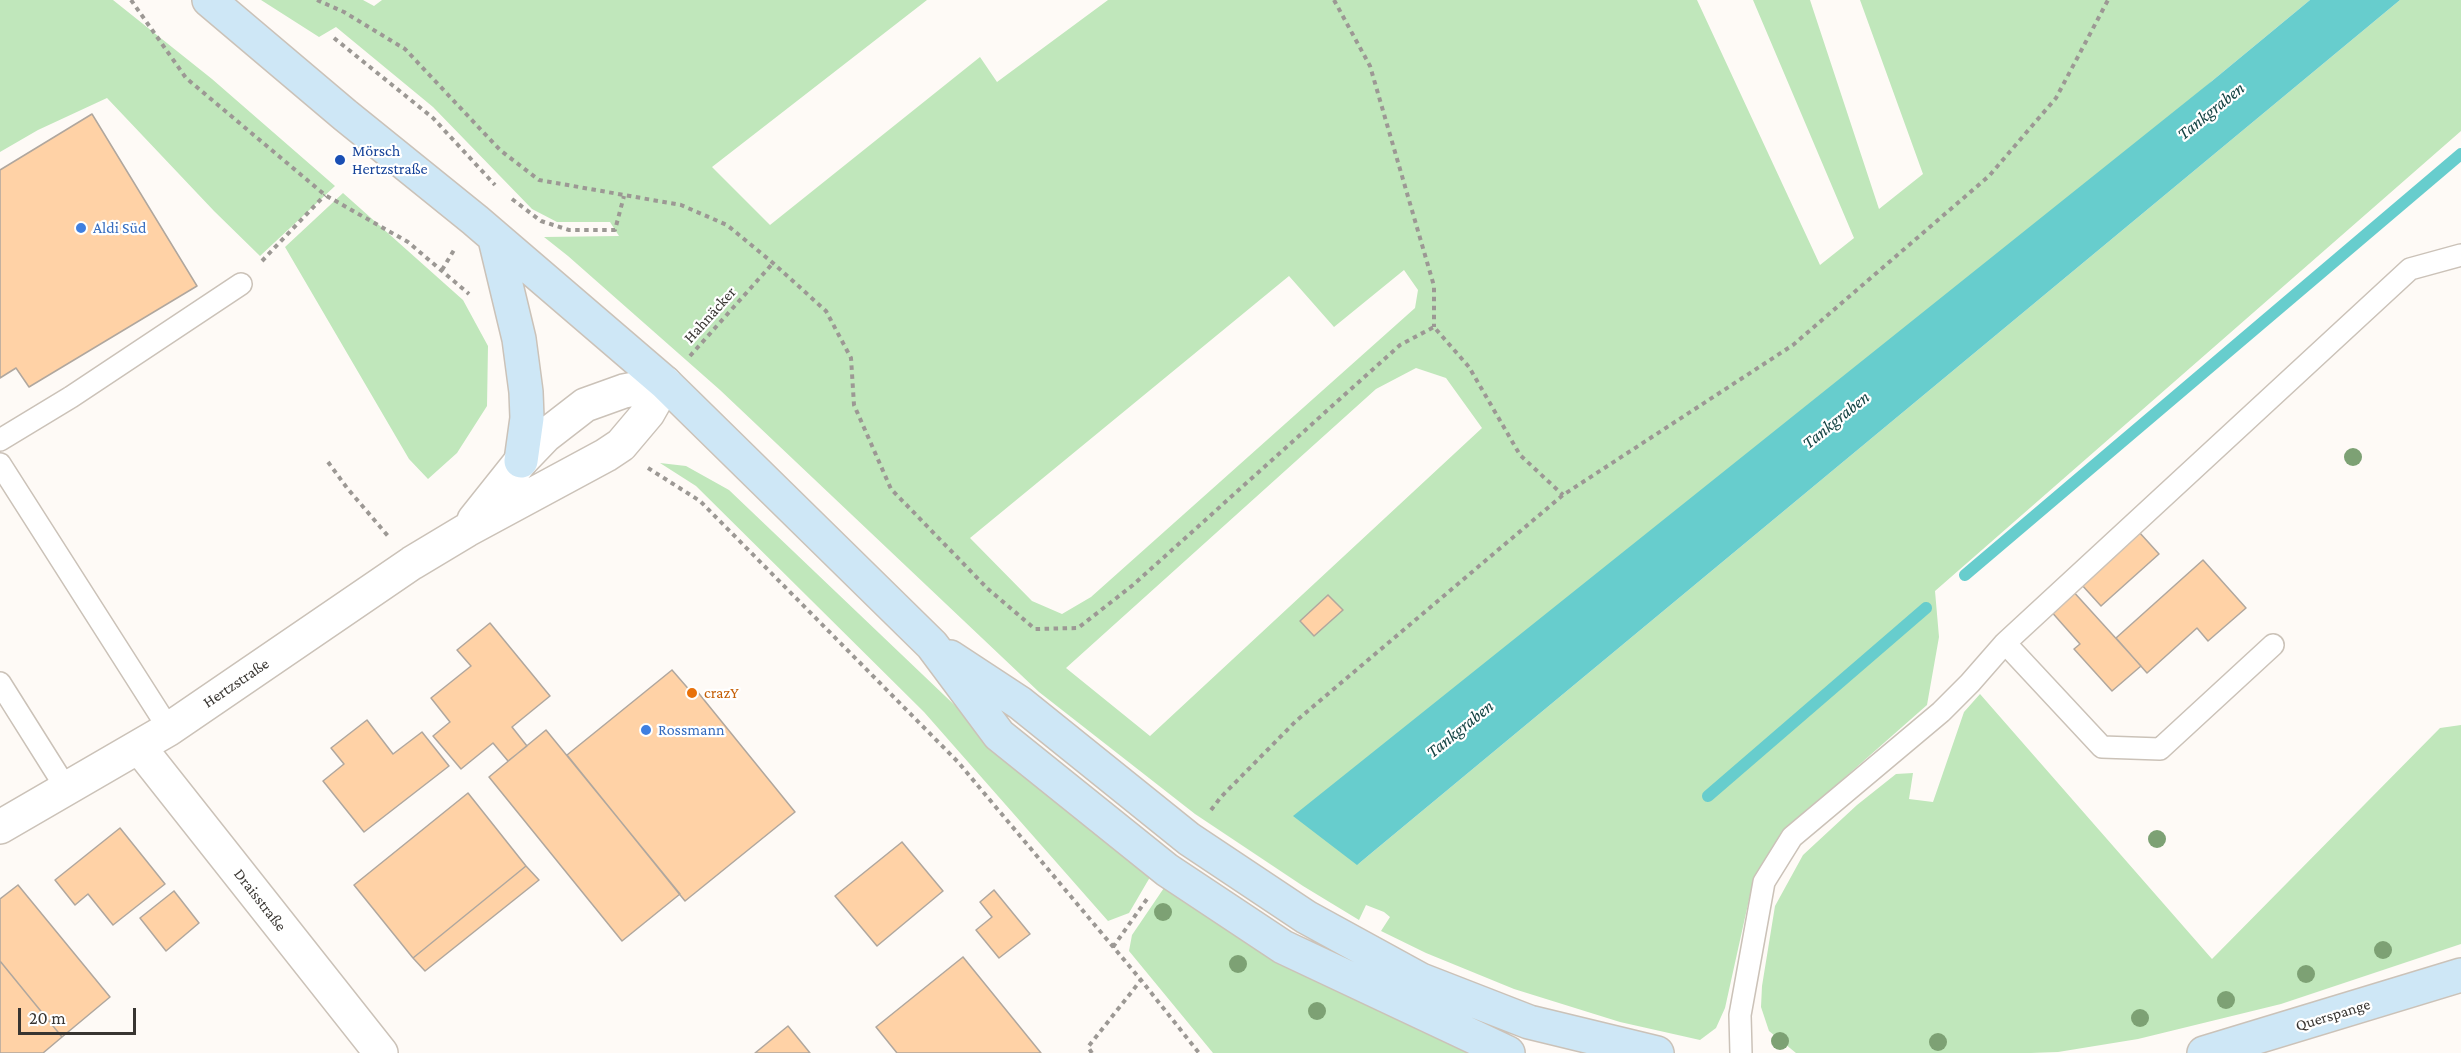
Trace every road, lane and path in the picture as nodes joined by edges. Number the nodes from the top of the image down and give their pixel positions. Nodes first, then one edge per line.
1 (131, 0) edge
2 (209, 0) edge
3 (317, 0) edge
4 (1334, 0) edge
5 (2108, 0) edge
6 (334, 38) dead end
7 (497, 188) dead end
8 (504, 193) dead end
9 (326, 195) junction
10 (624, 196) junction
11 (495, 239) junction
12 (2461, 255) edge
13 (773, 263) junction
14 (241, 284) joint
15 (476, 300) dead end
16 (1434, 327) junction
17 (665, 383) junction
18 (0, 440) edge
19 (621, 445) junction
20 (521, 461) junction
21 (328, 462) dead end
22 (0, 464) edge
23 (1563, 495) junction
24 (467, 530) junction
25 (412, 563) junction
26 (2005, 643) junction
27 (932, 645) junction
28 (2273, 645) dead end
29 (0, 683) edge
30 (169, 729) junction
31 (139, 747) junction
32 (66, 788) junction
33 (0, 827) edge
34 (1189, 840) junction
35 (2461, 975) edge
36 (1141, 980) junction
37 (381, 1053) edge
38 (1092, 1053) edge
39 (1199, 1053) edge
40 (1508, 1053) edge
41 (1657, 1053) edge
42 (1741, 1053) edge
43 (2204, 1053) edge

1 - 9 path
2 - 11 main road
3 - 10 path
4 - 16 path
5 - 23 path
6 - 7 path
8 - 10 path
9 - 14 path
9 - 15 path
10 - 13 path
11 - 17 main road
11 - 20 main road
12 - 26 lane
13 - 16 path
13 - 17 path, Hahnäcker
14 - 18 lane
16 - 23 path
17 - 19 street, Hertzstraße
17 - 20 street, Hertzstraße
17 - 27 main road
19 - 24 street, Hertzstraße
19 - 36 path
20 - 24 street, Hertzstraße
21 - 25 path
22 - 30 lane
23 - 34 path
24 - 25 street, Hertzstraße
25 - 30 street, Hertzstraße
26 - 28 lane
26 - 42 lane
27 - 34 main road
27 - 40 main road
29 - 32 lane
30 - 31 street, Hertzstraße
31 - 32 street, Hertzstraße
31 - 37 street, Draisstraße
32 - 33 street, Hertzstraße
34 - 41 main road
35 - 43 main road, Querspange
36 - 38 path
36 - 39 path

